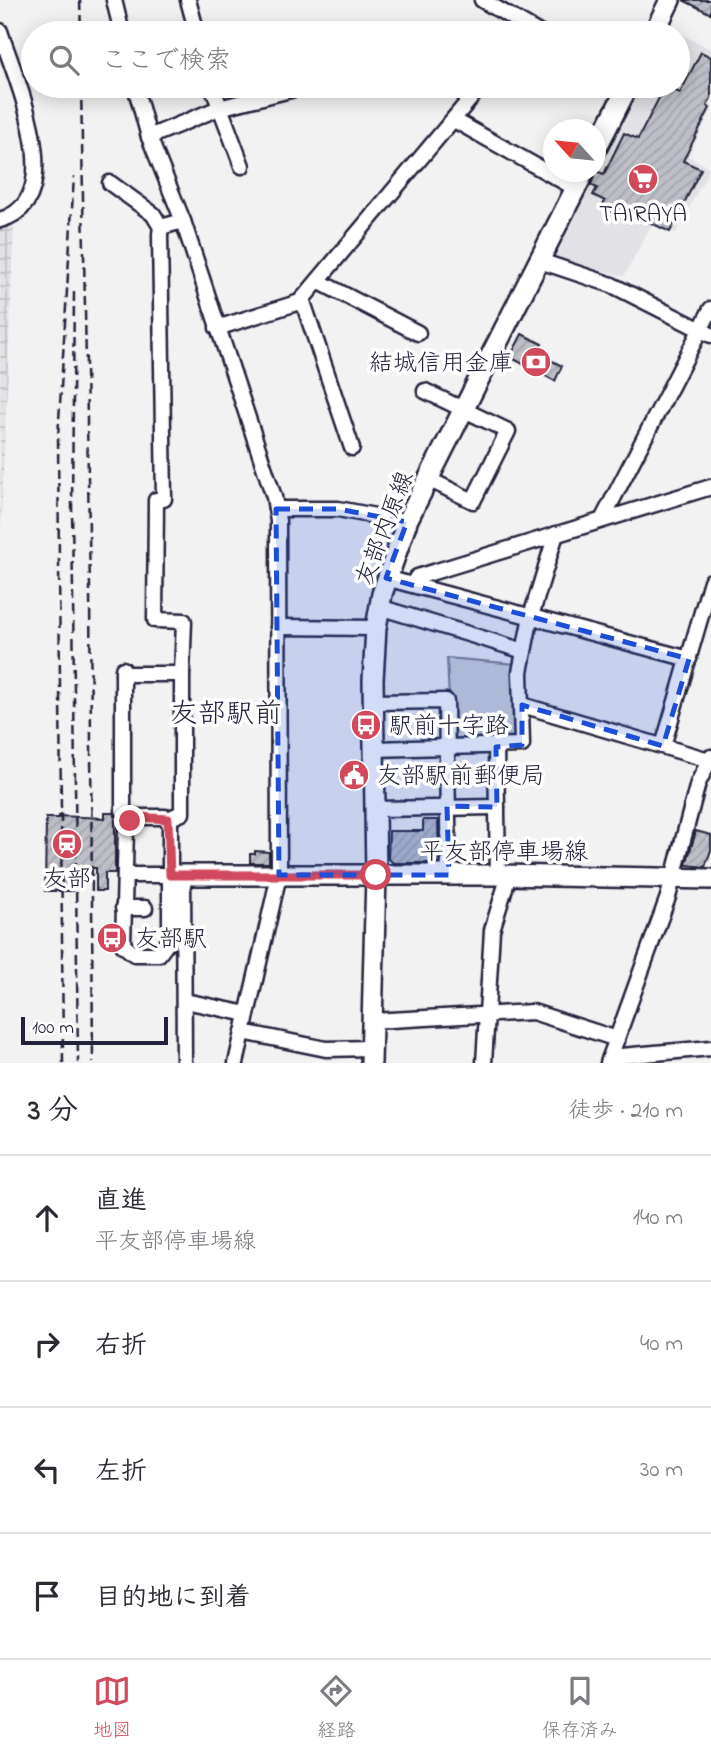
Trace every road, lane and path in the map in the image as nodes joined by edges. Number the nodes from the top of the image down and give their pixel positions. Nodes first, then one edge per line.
1 (114, 0) edge
2 (188, 0) edge
3 (482, 0) edge
4 (670, 0) edge
5 (119, 21) edge
6 (194, 21) edge
7 (515, 21) edge
8 (660, 21) edge
9 (0, 32) edge
10 (21, 89) edge
11 (24, 98) edge
12 (138, 98) edge
13 (216, 98) edge
14 (259, 98) edge
15 (471, 98) edge
16 (619, 98) edge
17 (219, 108) junction
18 (454, 120) junction
19 (606, 127) edge
20 (149, 137) junction
21 (543, 162) edge
22 (242, 166) dead end
23 (579, 182) edge
24 (110, 183) dead end
25 (0, 220) edge
26 (183, 221) junction
27 (161, 227) junction
28 (537, 260) junction
29 (318, 281) junction
30 (302, 299) junction
31 (711, 309) edge
32 (217, 328) junction
33 (418, 333) dead end
34 (706, 333) edge
35 (425, 391) dead end
36 (463, 408) junction
37 (352, 448) dead end
38 (428, 479) junction
39 (711, 487) edge
40 (276, 509) junction
41 (602, 520) junction
42 (407, 522) junction
43 (556, 534) junction
44 (386, 578) junction
45 (711, 582) edge
46 (413, 584) junction
47 (379, 607) junction
48 (531, 617) junction
49 (278, 628) junction
50 (376, 628) junction
51 (524, 651) junction
52 (689, 659) junction
53 (182, 674) junction
54 (373, 702) junction
55 (522, 705) junction
56 (663, 746) junction
57 (496, 747) junction
58 (447, 748) junction
59 (375, 749) junction
60 (710, 759) edge
61 (447, 806) junction
62 (496, 807) junction
63 (376, 809) junction
64 (168, 819) junction
65 (130, 821) junction
66 (278, 874) junction
67 (127, 875) junction
68 (176, 875) junction
69 (376, 875) junction
70 (449, 875) junction
71 (504, 875) junction
72 (672, 877) junction
73 (711, 879) edge
74 (123, 908) junction
75 (145, 908) dead end
76 (185, 1001) junction
77 (247, 1014) junction
78 (485, 1016) junction
79 (373, 1021) junction
80 (243, 1032) junction
81 (617, 1039) junction
82 (711, 1048) edge
83 (372, 1056) edge
84 (609, 1060) edge
85 (184, 1063) edge
86 (236, 1063) edge
87 (484, 1063) edge

1 - 5 street
2 - 6 street
3 - 7 street
4 - 8 main road
9 - 10 street
11 - 25 street
12 - 20 street
13 - 17 street
14 - 17 street
15 - 18 street
16 - 19 main road
17 - 20 street
17 - 22 street
18 - 21 street
18 - 29 street
20 - 26 street
23 - 28 main road, 友部内原線
24 - 27 street
26 - 27 street
26 - 32 street
27 - 53 street
28 - 34 street
28 - 36 main road, 友部内原線
29 - 30 street
29 - 33 street
30 - 32 street
30 - 37 street
31 - 34 street
32 - 40 street
34 - 41 street
35 - 36 street
36 - 38 main road, 友部内原線
36 - 38 street
38 - 42 main road, 友部内原線
39 - 41 street
40 - 42 street
40 - 49 street
41 - 43 street
42 - 44 main road, 友部内原線
43 - 46 street
43 - 48 street
44 - 46 street
44 - 47 main road, 友部内原線
45 - 52 street
46 - 48 street
47 - 50 main road, 友部内原線
47 - 51 street
48 - 51 street
48 - 52 street
49 - 50 street
49 - 66 street
50 - 54 main road, 友部内原線
51 - 55 street
52 - 56 street
53 - 64 street
53 - 65 street
54 - 58 street
54 - 59 main road, 友部内原線
55 - 56 street
55 - 57 street
56 - 60 street
57 - 58 street
57 - 62 street
58 - 59 street
58 - 61 street
59 - 63 main road, 友部内原線
60 - 72 street
61 - 62 street
61 - 63 street
61 - 70 street
62 - 71 street
63 - 69 main road, 友部内原線
64 - 65 street
64 - 68 street
65 - 67 street
66 - 68 main road, 平友部停車場線
66 - 69 main road, 平友部停車場線
66 - 77 street
67 - 68 street
67 - 74 street
68 - 74 street
68 - 76 street
69 - 70 main road, 平友部停車場線
69 - 79 main road, 友部内原線
70 - 71 main road, 平友部停車場線
71 - 72 main road, 平友部停車場線
71 - 78 street
72 - 73 main road, 平友部停車場線
72 - 81 street
74 - 75 street
76 - 77 street
76 - 85 street
77 - 80 street
78 - 79 street
78 - 81 street
78 - 87 street
79 - 83 main road, 友部内原線
80 - 83 street
80 - 86 street
81 - 84 street
82 - 84 street

